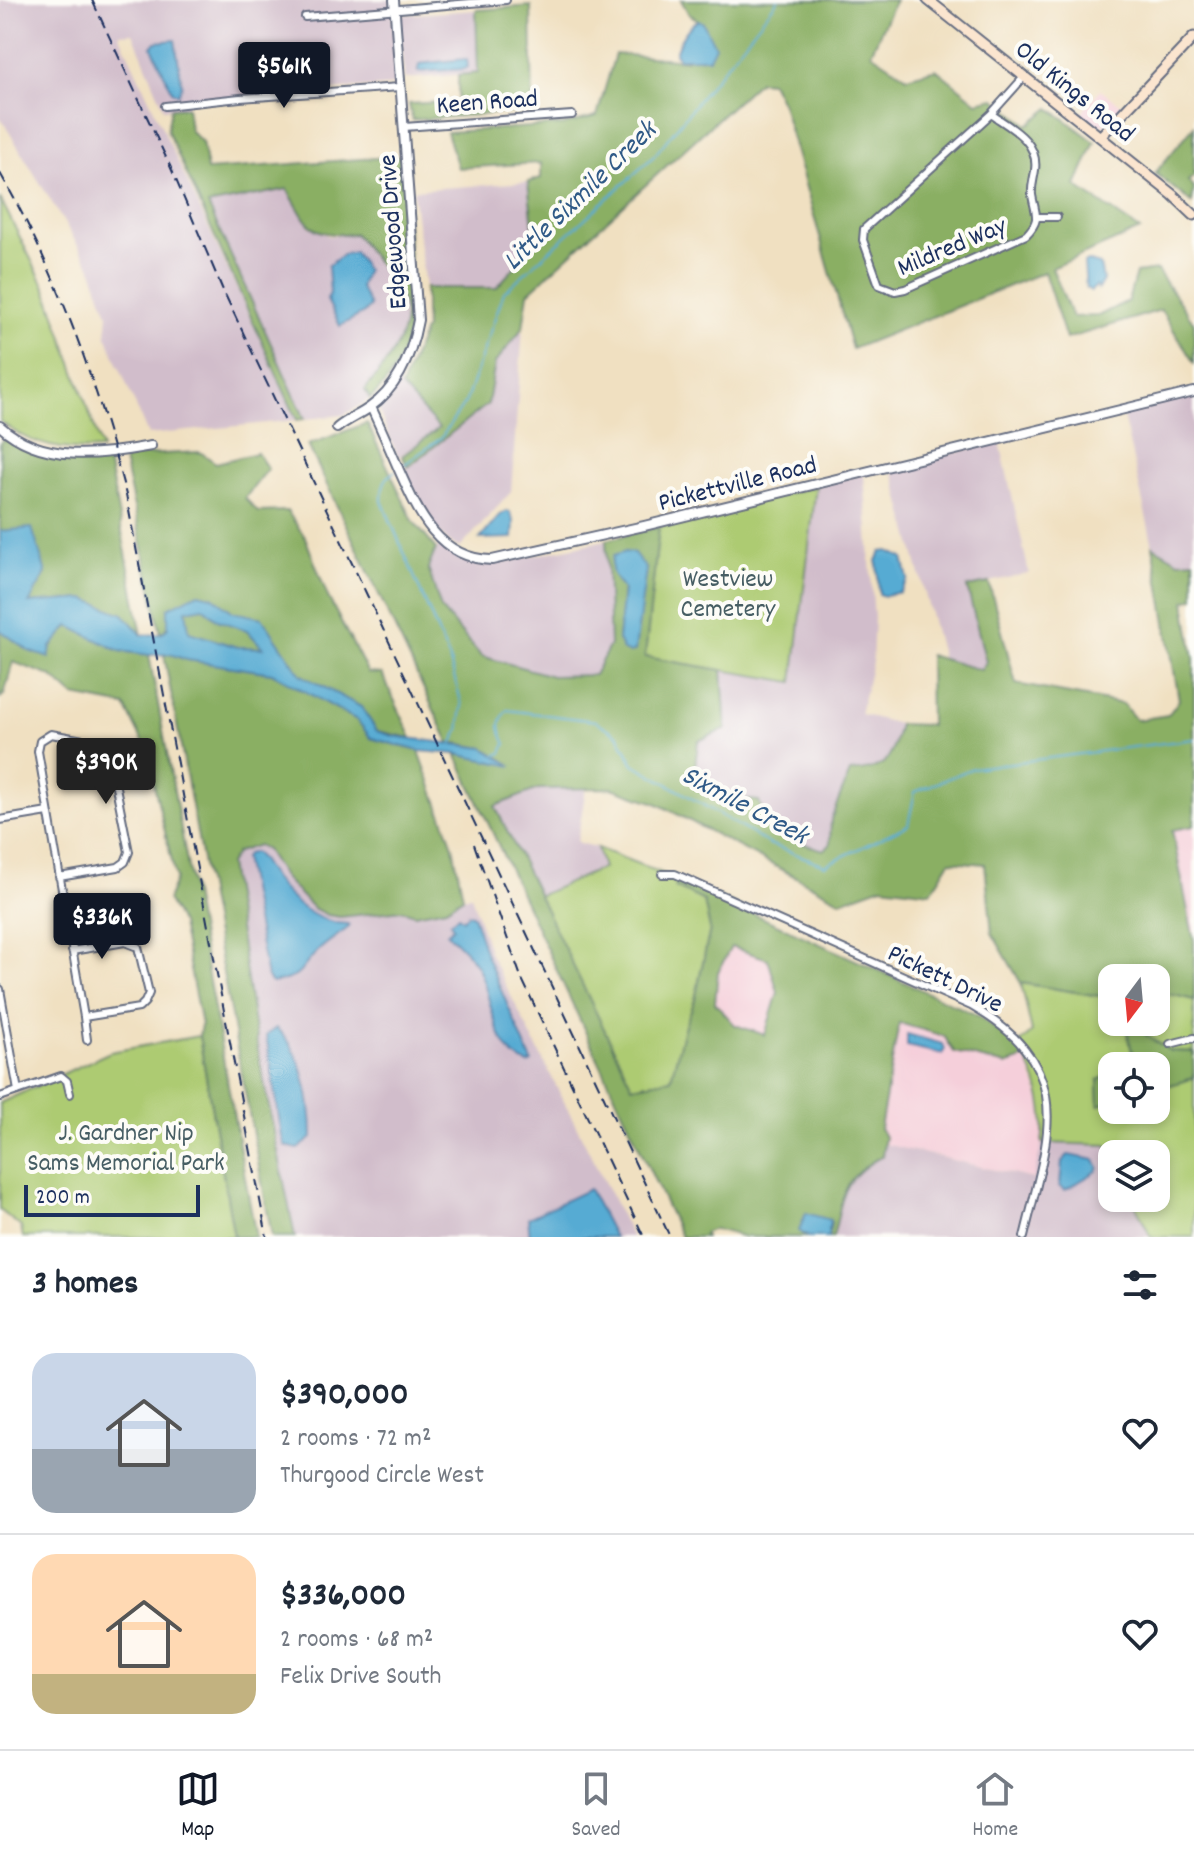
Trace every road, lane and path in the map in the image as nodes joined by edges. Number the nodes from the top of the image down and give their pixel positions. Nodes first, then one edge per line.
1 (506, 0) edge
2 (935, 2) edge
3 (394, 4) edge
4 (305, 17) dead end
5 (1194, 37) edge
6 (1024, 77) junction
7 (400, 87) junction
8 (165, 106) dead end
9 (991, 114) junction
10 (572, 115) dead end
11 (404, 127) junction
12 (1100, 137) junction
13 (1194, 215) edge
14 (1037, 217) junction
15 (1057, 217) dead end
16 (1194, 392) edge
17 (371, 407) junction
18 (0, 426) edge
19 (337, 428) dead end
20 (151, 446) dead end
21 (48, 812) junction
22 (0, 820) edge
23 (662, 874) dead end
24 (59, 877) junction
25 (72, 951) junction
26 (0, 989) edge
27 (84, 1017) junction
28 (1194, 1038) edge
29 (87, 1040) dead end
30 (1170, 1044) dead end
31 (18, 1091) junction
32 (70, 1094) dead end
33 (0, 1097) edge
34 (1024, 1237) edge

1 - 3 street
2 - 6 main road, Old Kings Road
3 - 4 street
3 - 7 street, Edgewood Drive
5 - 12 main road
6 - 9 street, Mildred Way
6 - 12 main road, Old Kings Road
7 - 8 street, Keen Road
7 - 11 street, Edgewood Drive
9 - 14 street, Mildred Way
9 - 14 street, Mildred Way
10 - 11 street, Keen Road
11 - 17 street, Edgewood Drive
12 - 13 main road, Old Kings Road
14 - 15 street
16 - 17 street, Pickettville Road
17 - 19 street, Edgewood Drive
18 - 20 street
21 - 22 street
21 - 24 street
21 - 24 street
23 - 34 street, Pickett Drive
24 - 25 street
25 - 27 street
25 - 27 street
26 - 31 street
27 - 29 street
28 - 30 street
31 - 32 street
31 - 33 street

